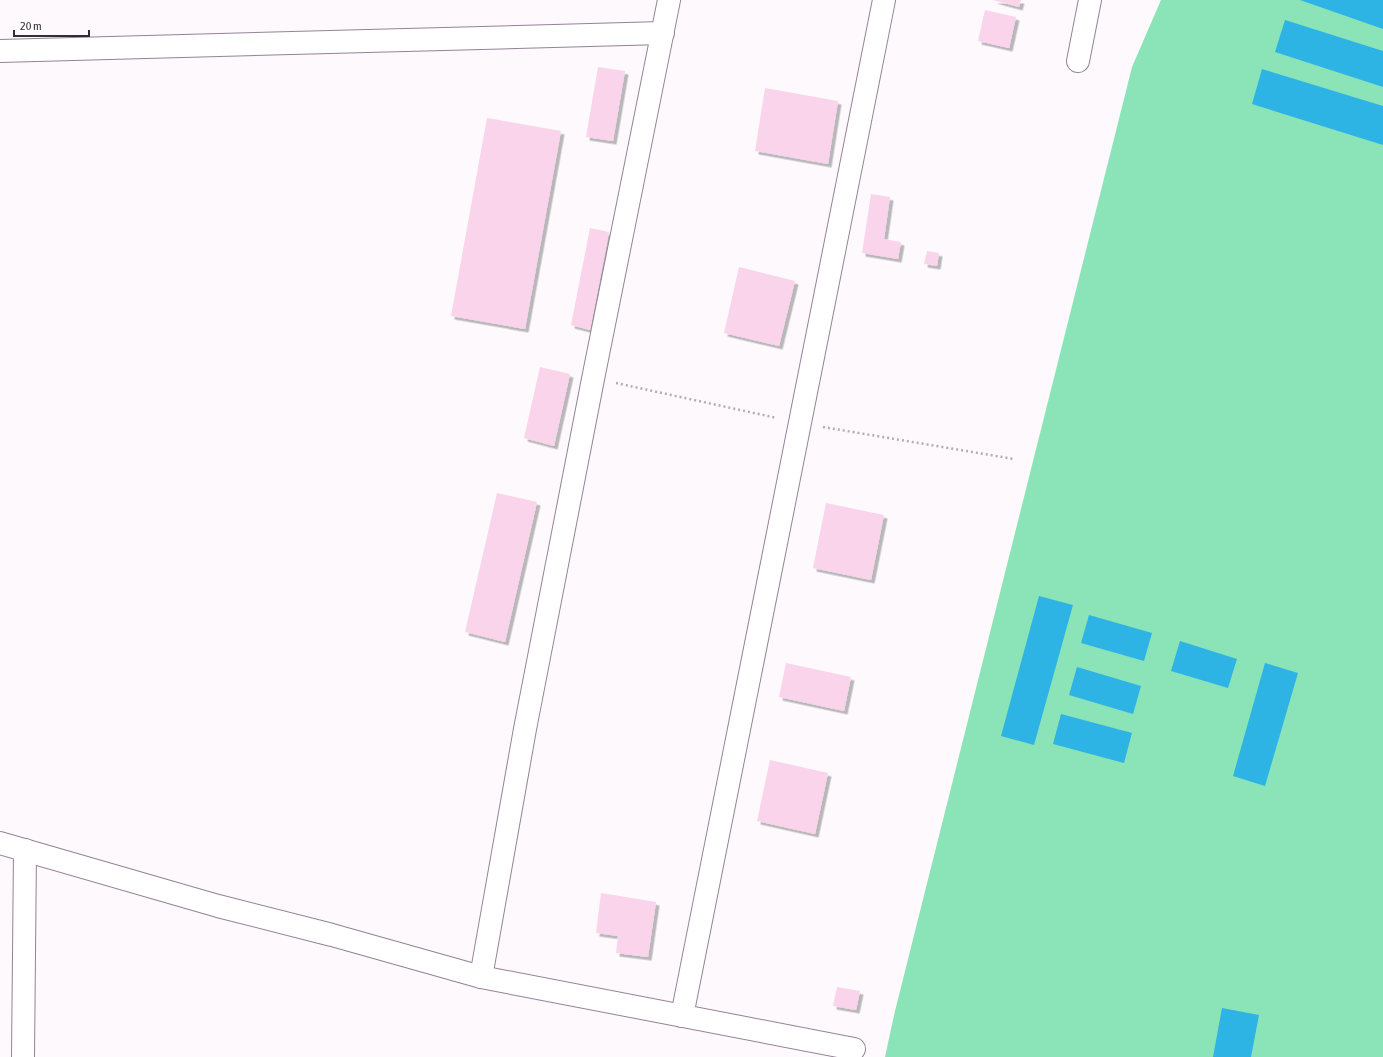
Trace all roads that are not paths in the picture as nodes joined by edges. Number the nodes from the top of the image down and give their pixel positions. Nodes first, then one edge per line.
1 (669, 0) edge
2 (884, 0) edge
3 (1090, 0) edge
4 (663, 33) junction
5 (0, 51) edge
6 (1078, 61) dead end
7 (0, 843) edge
8 (25, 850) junction
9 (481, 977) junction
10 (682, 1016) junction
11 (854, 1049) dead end
12 (23, 1057) edge

1 - 4 street
2 - 10 street
3 - 6 street
4 - 5 street
4 - 9 street
7 - 8 street
8 - 9 street
8 - 12 street
9 - 10 street
10 - 11 street

